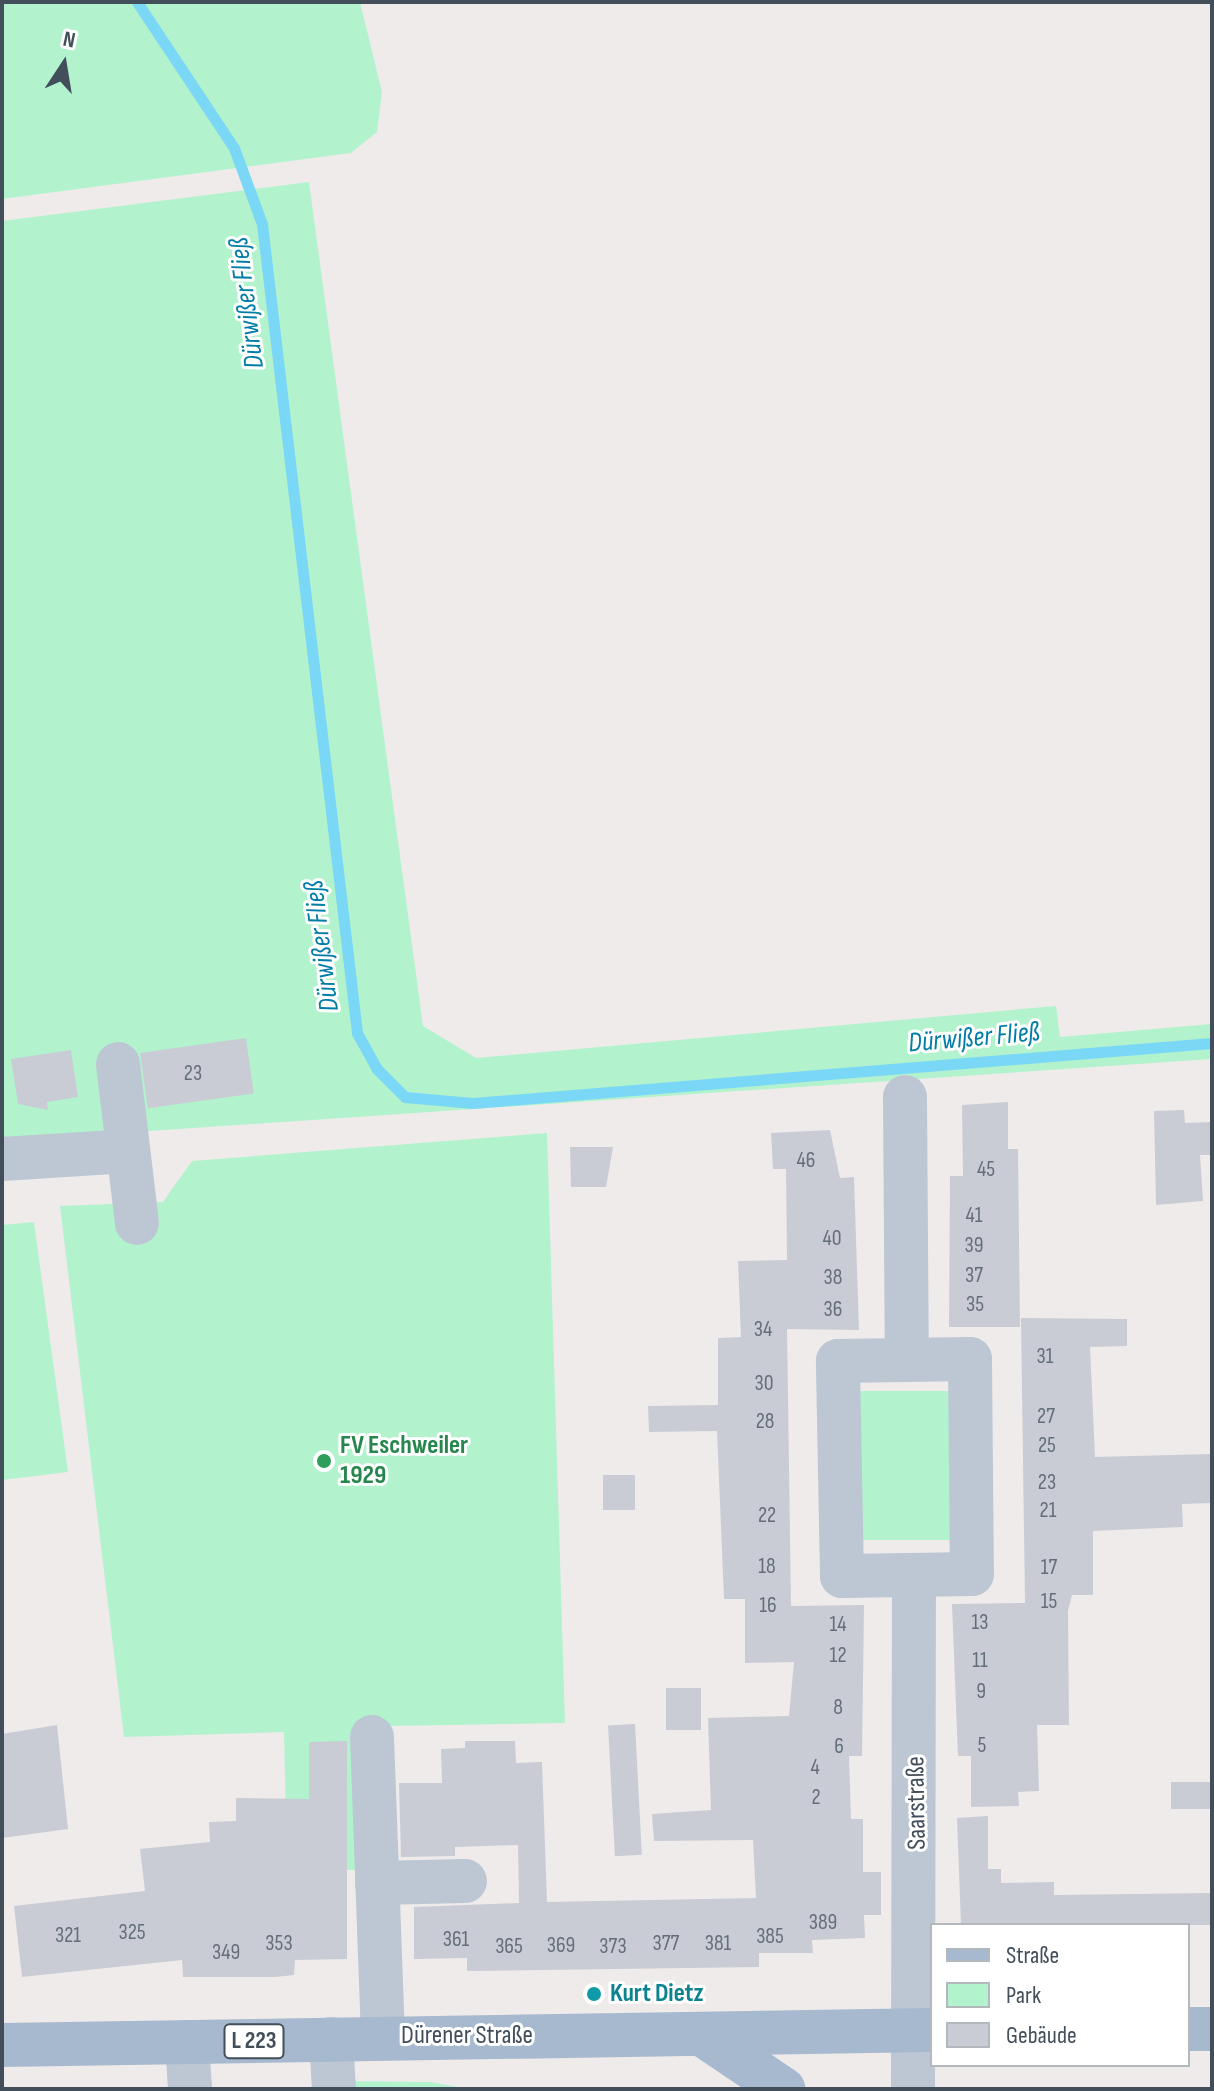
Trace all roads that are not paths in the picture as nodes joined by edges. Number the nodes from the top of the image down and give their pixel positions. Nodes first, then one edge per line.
1 (118, 1064) dead end
2 (905, 1097) dead end
3 (128, 1151) junction
4 (2, 1159) edge
5 (137, 1223) dead end
6 (907, 1359) junction
7 (914, 1575) junction
8 (372, 1737) dead end
9 (465, 1881) dead end
10 (377, 1883) junction
11 (1190, 2029) edge
12 (1212, 2029) edge
13 (923, 2030) edge
14 (703, 2035) junction
15 (383, 2037) junction
16 (331, 2039) junction
17 (187, 2042) junction
18 (2, 2045) edge
19 (190, 2089) edge
20 (334, 2089) edge
21 (783, 2089) edge
22 (913, 2089) edge

1 - 3 street
2 - 6 street
3 - 4 street
3 - 5 street
6 - 7 street
6 - 7 street
7 - 13 street, Saarstraße
8 - 10 street
9 - 10 street
10 - 15 street
11 - 12 main road
13 - 14 main road, Dürener Straße / L 223
13 - 22 street, Saarstraße
14 - 15 main road, Dürener Straße / L 223
14 - 21 main road
15 - 16 main road, Dürener Straße / L 223
16 - 17 main road, Dürener Straße / L 223
16 - 20 street
17 - 18 main road, Dürener Straße / L 223
17 - 19 street

